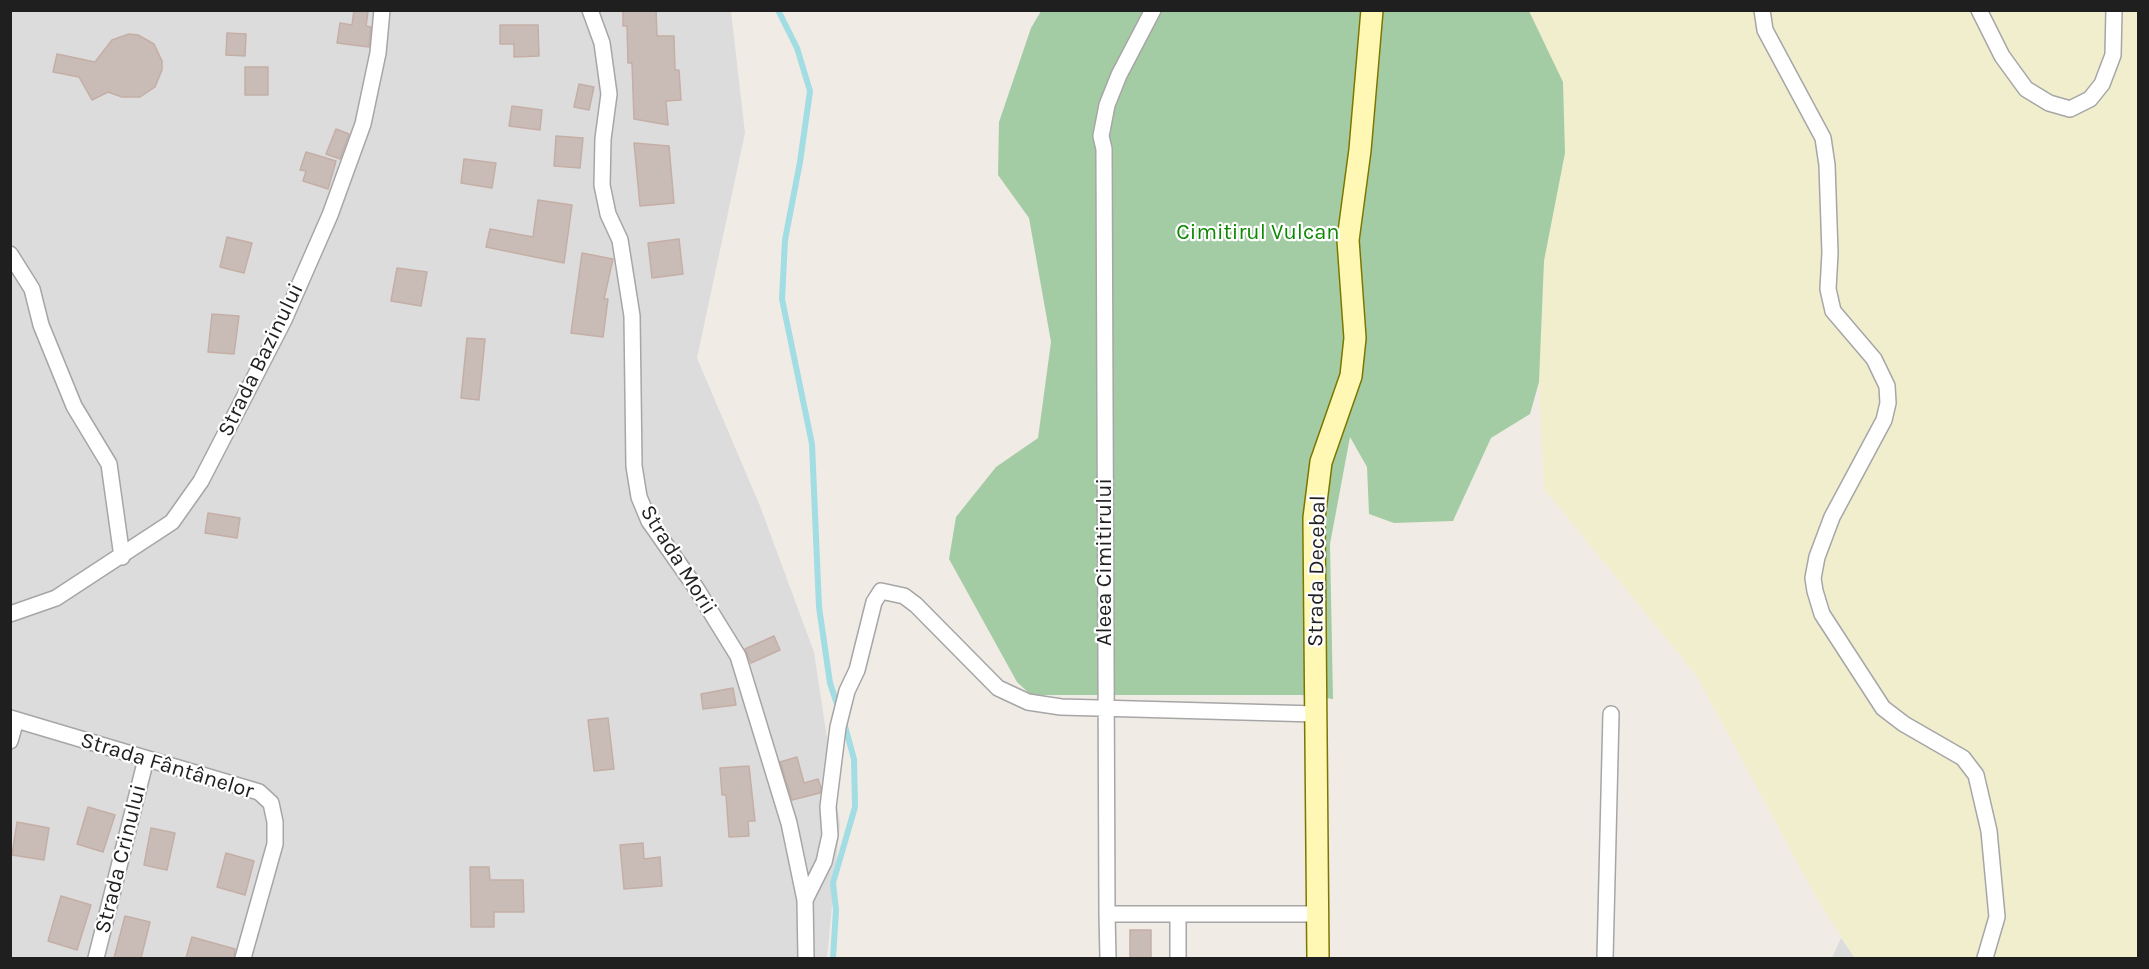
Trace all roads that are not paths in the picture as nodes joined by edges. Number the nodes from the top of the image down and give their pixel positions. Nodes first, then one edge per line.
1 (382, 10) edge
2 (590, 10) edge
3 (1153, 10) edge
4 (1372, 10) edge
5 (1762, 10) edge
6 (1979, 10) edge
7 (2114, 10) edge
8 (10, 254) edge
9 (122, 557) junction
10 (10, 614) edge
11 (1106, 708) junction
12 (1316, 714) junction
13 (1611, 714) dead end
14 (13, 719) edge
15 (10, 741) edge
16 (146, 759) junction
17 (805, 900) junction
18 (1107, 914) junction
19 (1178, 914) junction
20 (1318, 914) junction
21 (96, 958) edge
22 (243, 958) edge
23 (807, 958) edge
24 (1108, 958) edge
25 (1178, 958) edge
26 (1318, 958) edge
27 (1605, 958) edge
28 (1985, 958) edge

1 - 9 street, Strada Bazinului
2 - 17 street, Strada Morii
3 - 11 street, Aleea Cimitirului
4 - 12 street, Strada Decebal
5 - 28 street
6 - 7 street
8 - 9 street
9 - 10 street, Strada Bazinului
11 - 12 street
11 - 17 street
11 - 18 street, Aleea Cimitirului
12 - 20 street, Strada Decebal
13 - 27 street
14 - 15 street
14 - 16 street, Strada Fântânelor
16 - 21 street, Strada Crinului
16 - 22 street, Strada Fântânelor
17 - 23 street, Strada Morii
18 - 19 street
18 - 24 street, Aleea Cimitirului
19 - 20 street
19 - 25 street
20 - 26 street, Strada Decebal

